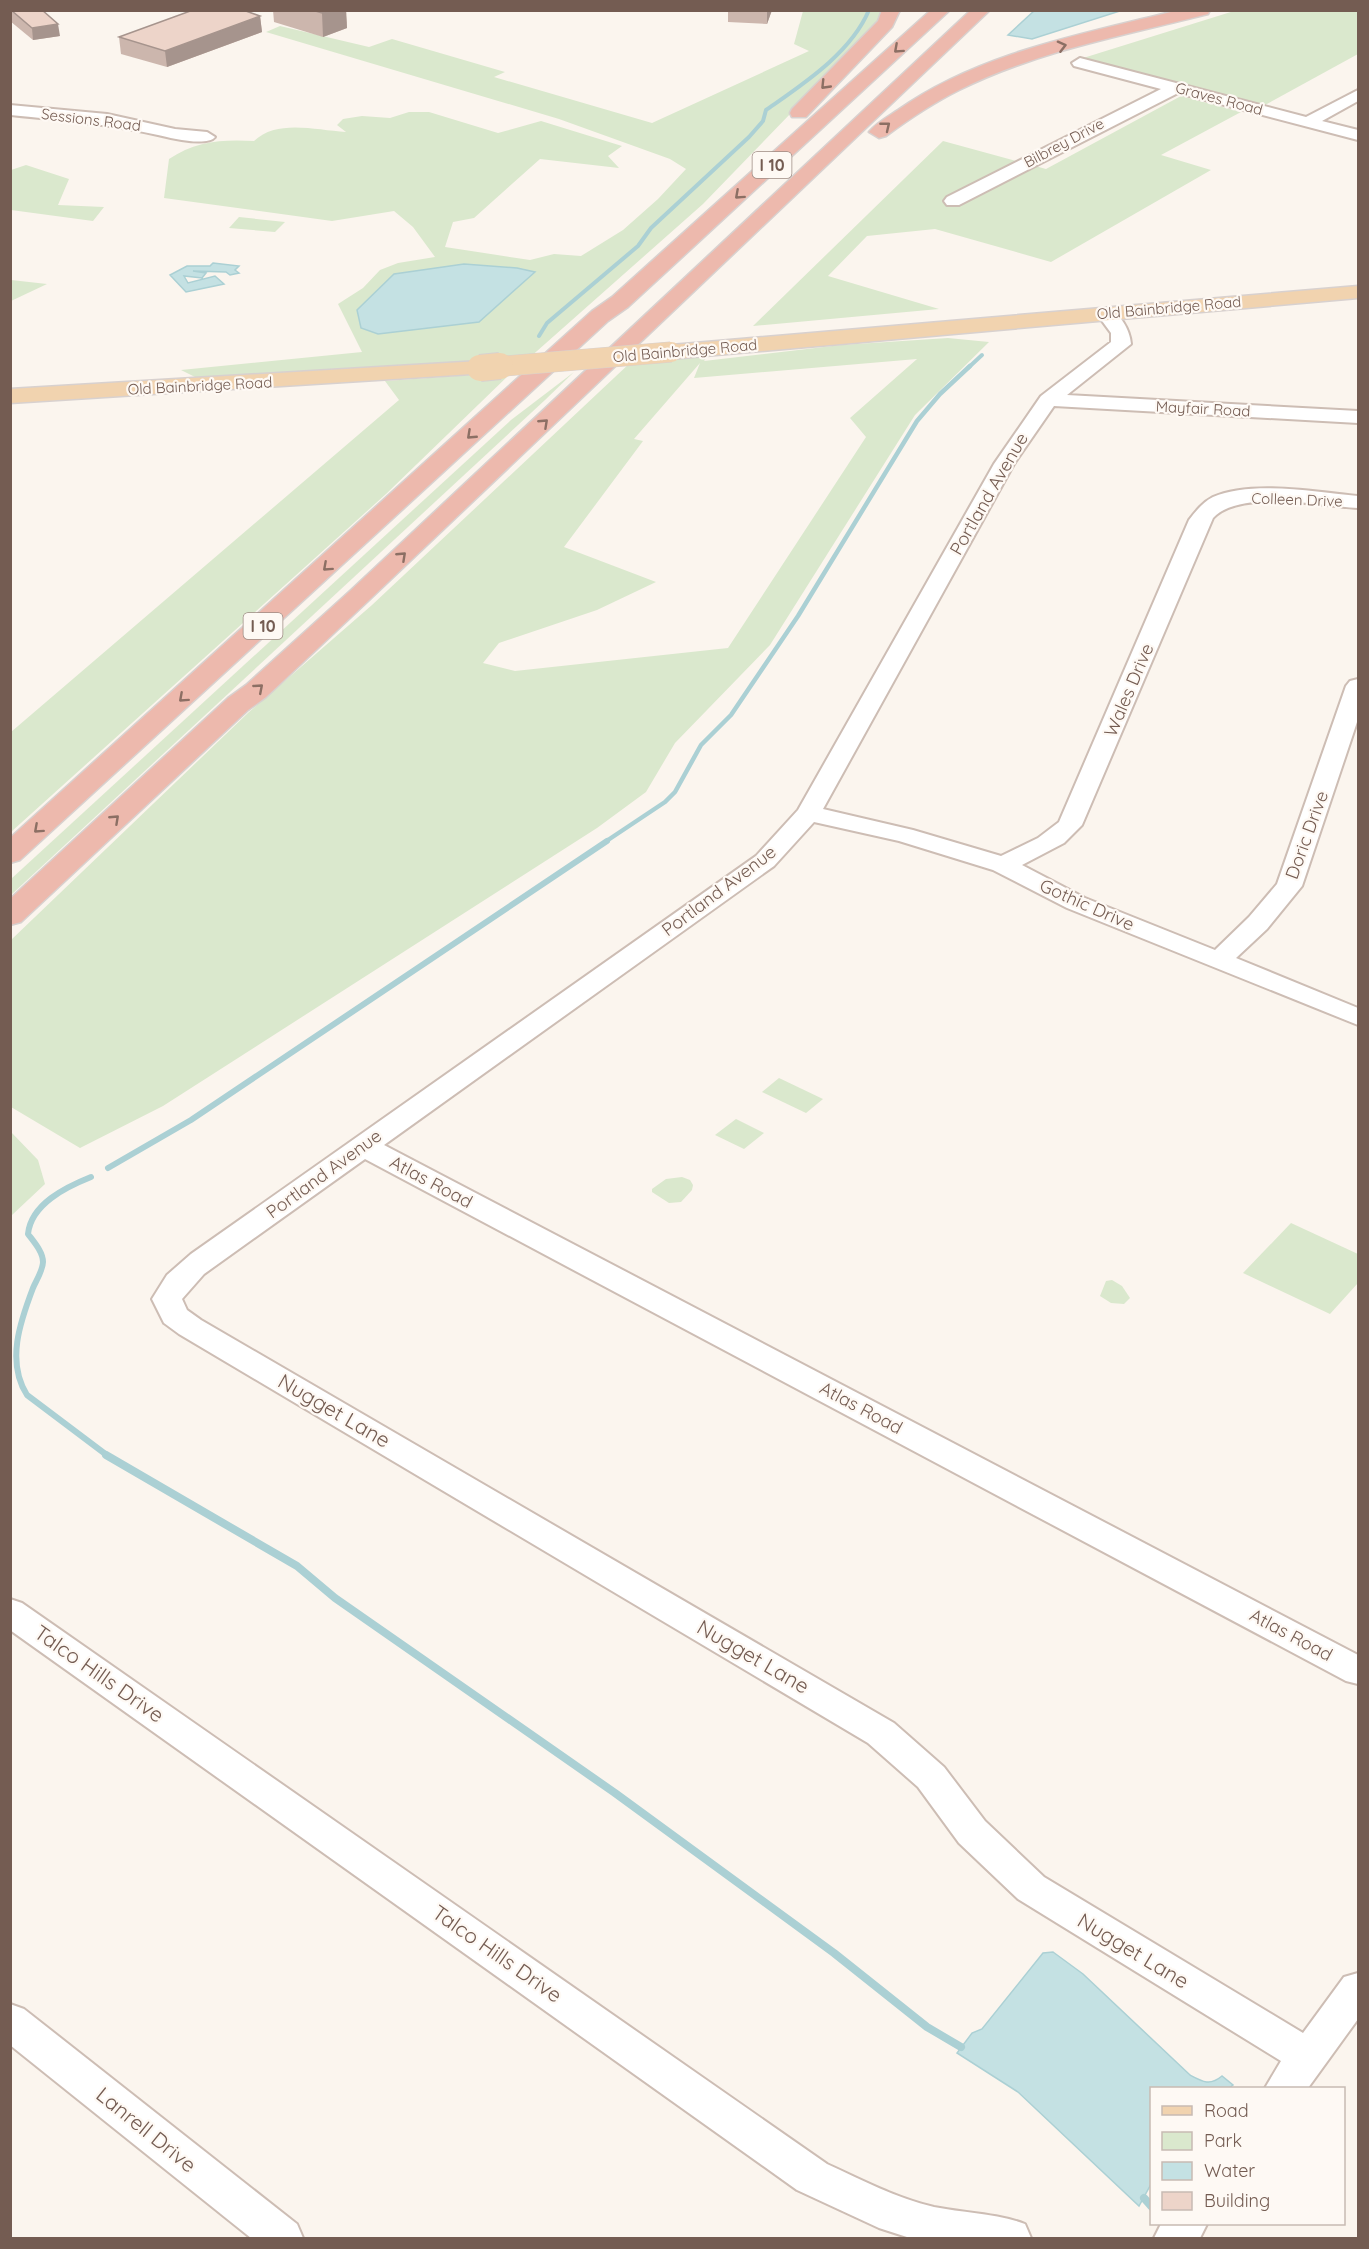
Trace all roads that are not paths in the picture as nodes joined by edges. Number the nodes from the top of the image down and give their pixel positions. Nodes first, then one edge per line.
1 (891, 10) edge
2 (942, 10) edge
3 (982, 10) edge
4 (1202, 10) edge
5 (1080, 63) dead end
6 (1176, 88) junction
7 (1359, 95) edge
8 (10, 110) edge
9 (1308, 122) junction
10 (1359, 135) edge
11 (207, 137) dead end
12 (953, 201) dead end
13 (770, 209) junction
14 (1359, 292) edge
15 (1106, 314) junction
16 (600, 316) junction
17 (10, 396) edge
18 (1048, 400) junction
19 (1359, 417) edge
20 (1236, 498) joint
21 (1359, 502) edge
22 (1357, 696) edge
23 (808, 813) junction
24 (10, 854) edge
25 (1002, 866) junction
26 (10, 916) edge
27 (1218, 961) junction
28 (1359, 1017) edge
29 (363, 1146) junction
30 (167, 1299) joint
31 (10, 1612) edge
32 (1359, 1671) edge
33 (1359, 1989) edge
34 (10, 2021) edge
35 (1308, 2057) junction
36 (1286, 2087) edge
37 (1185, 2225) edge
38 (282, 2238) edge
39 (1010, 2238) edge
40 (1175, 2238) edge

1 -> 16 highway
2 -> 16 highway, I 10
3 - 13 highway, I 10
13 -> 4 highway
5 - 6 street, Graves Road
6 - 9 street, Graves Road
6 - 12 street, Bilbrey Drive
7 - 9 street
8 - 11 street, Sessions Road
9 - 10 street, Graves Road
26 -> 13 highway, I 10
14 - 15 main road, Old Bainbridge Road
15 - 17 main road, Old Bainbridge Road, bridge
15 - 18 street, Portland Avenue
16 -> 24 highway, I 10
18 - 19 street, Mayfair Road
18 - 23 street, Portland Avenue
20 - 21 street, Colleen Drive
20 - 25 street, Wales Drive
22 - 27 street, Doric Drive
23 - 25 street, Gothic Drive
23 - 29 street, Portland Avenue
25 - 27 street, Gothic Drive
27 - 28 street, Gothic Drive
29 - 30 street, Portland Avenue
29 - 32 street, Atlas Road
30 - 35 street, Nugget Lane
31 - 39 street, Talco Hills Drive
33 - 35 street
34 - 38 street, Lanrell Drive
35 - 36 street
37 - 40 street

